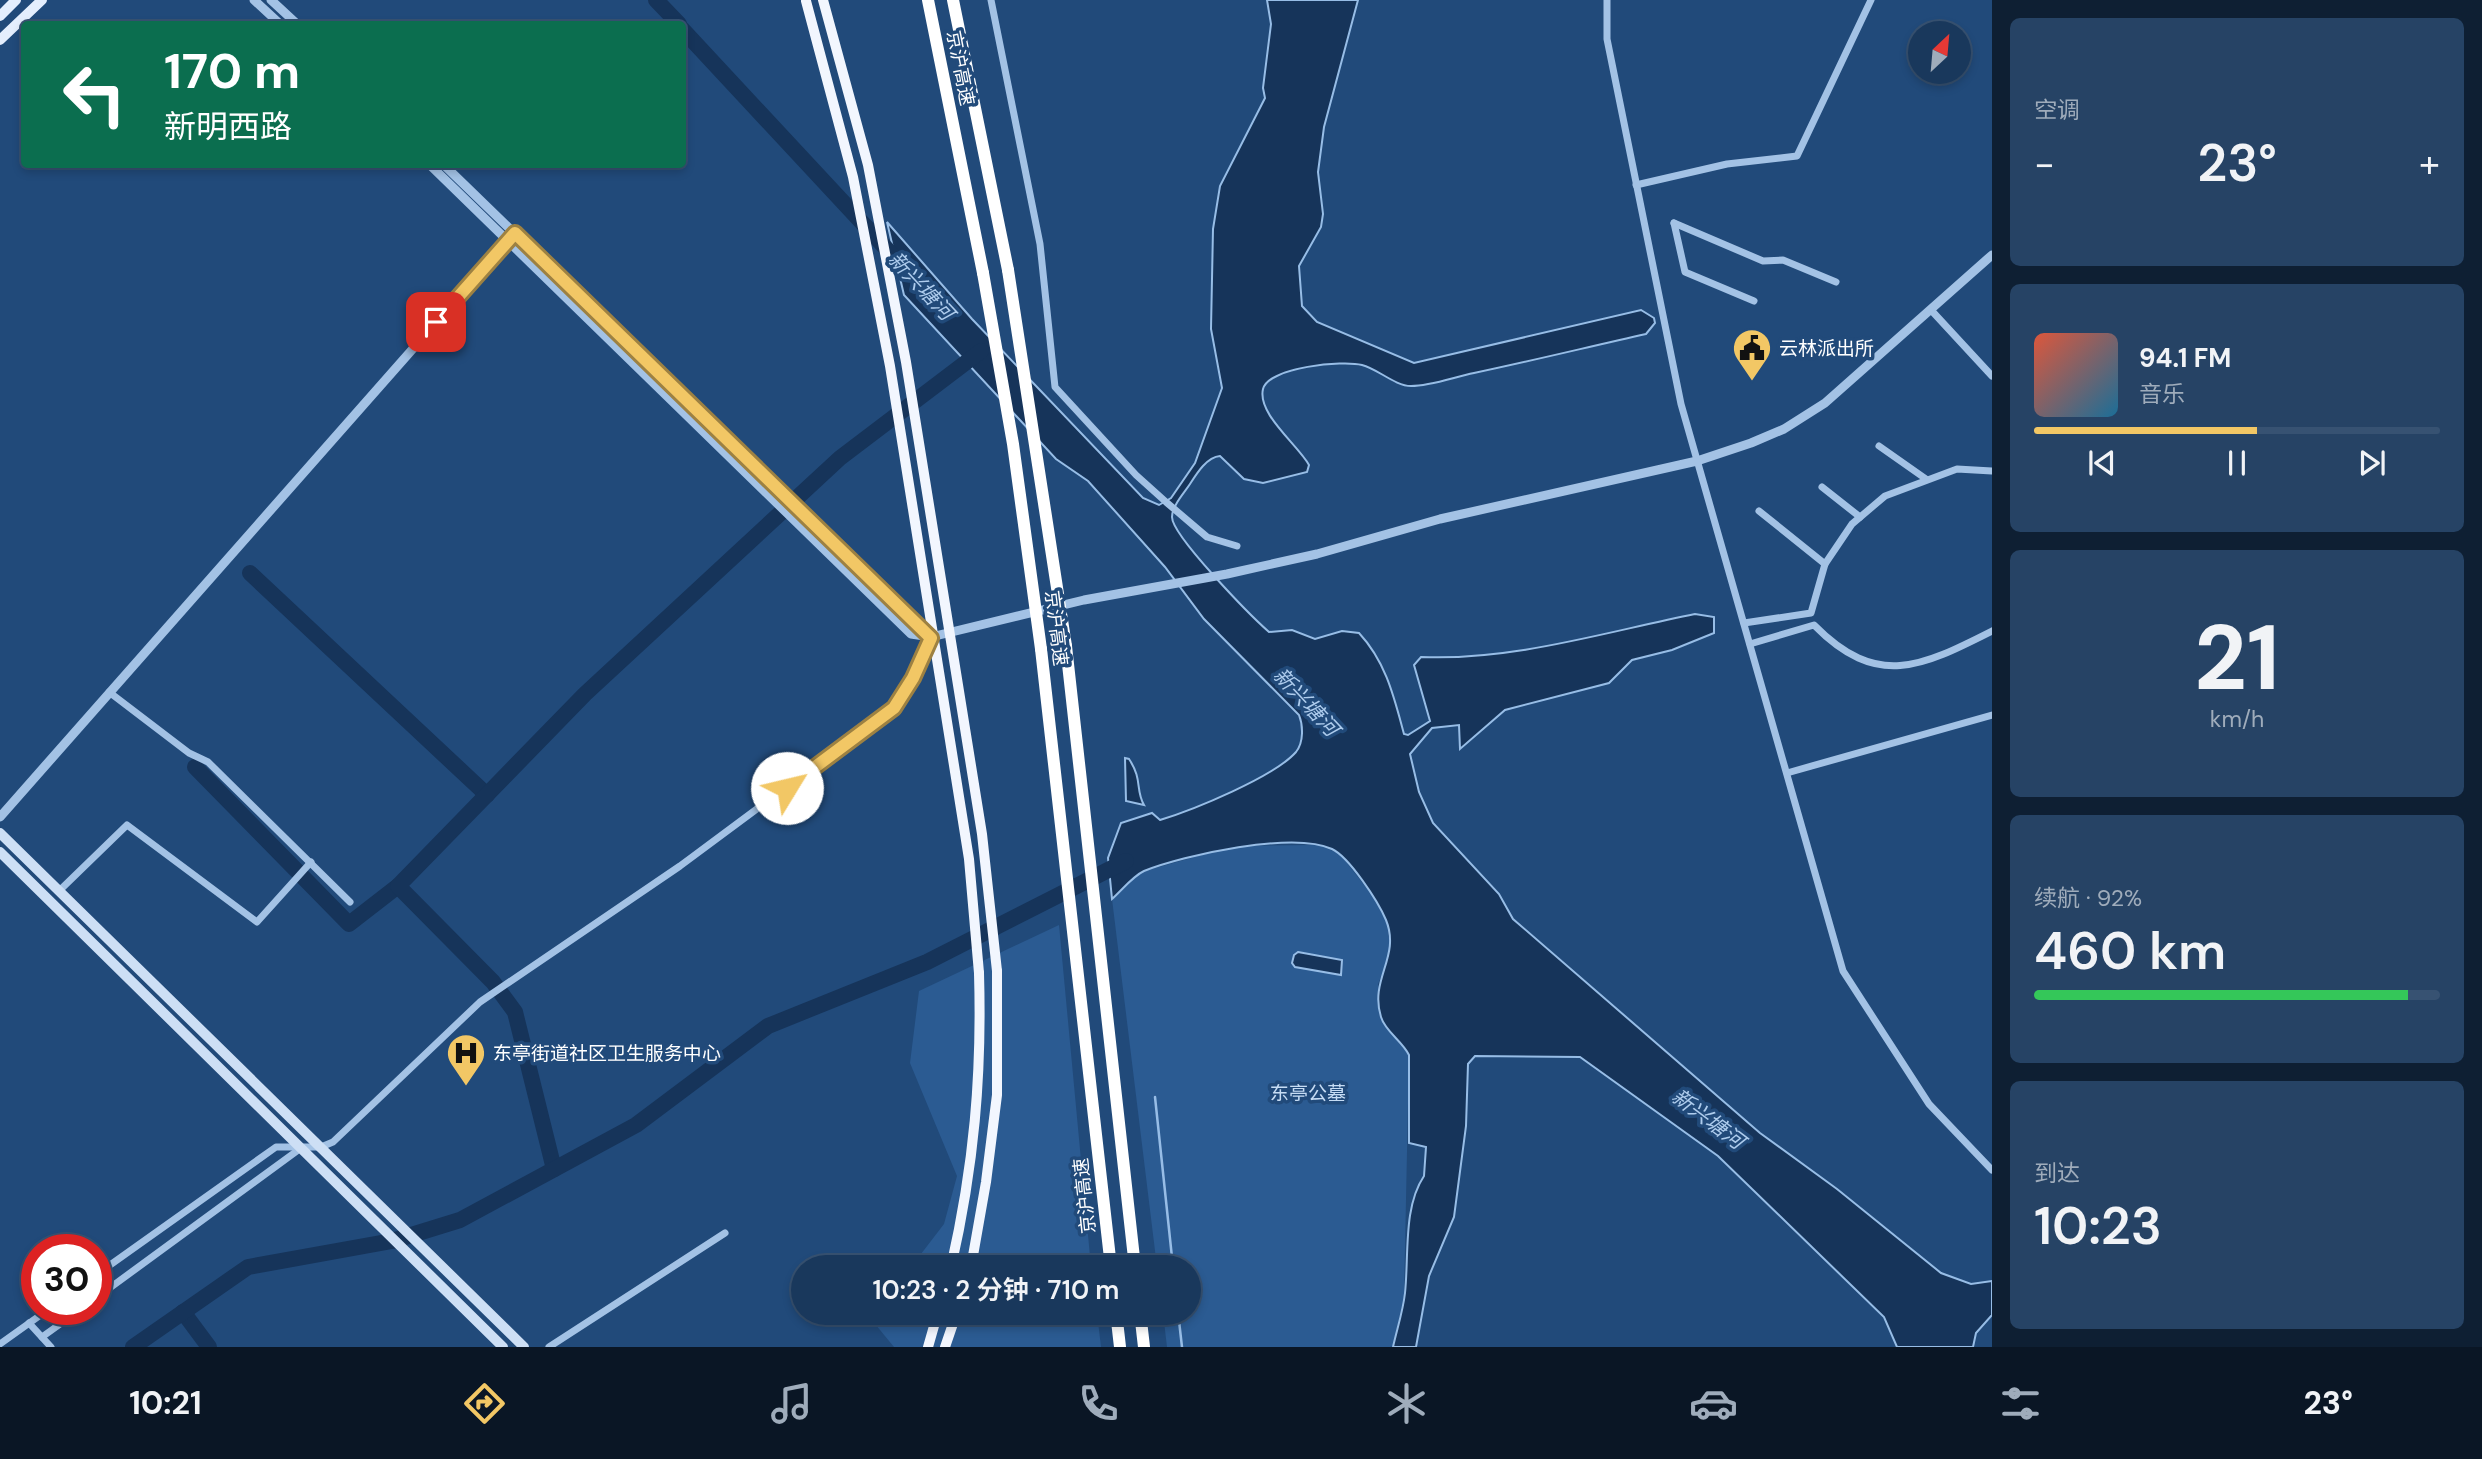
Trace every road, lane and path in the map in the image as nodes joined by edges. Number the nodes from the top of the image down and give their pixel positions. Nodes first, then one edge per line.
1 (16, 0) edge
2 (42, 0) edge
3 (254, 0) edge
4 (271, 0) edge
5 (806, 0) edge
6 (823, 0) edge
7 (928, 0) edge
8 (953, 0) edge
9 (991, 0) edge
10 (1607, 0) edge
11 (1871, 0) edge
12 (0, 16) edge
13 (278, 21) edge
14 (294, 21) edge
15 (0, 40) edge
16 (434, 168) edge
17 (447, 168) edge
18 (1636, 185) junction
19 (512, 236) junction
20 (1992, 255) edge
21 (1836, 282) dead end
22 (1754, 301) dead end
23 (1931, 310) junction
24 (1992, 376) edge
25 (1880, 446) dead end
26 (1697, 461) junction
27 (1992, 471) edge
28 (1926, 479) junction
29 (1822, 487) dead end
30 (1759, 511) dead end
31 (1860, 517) junction
32 (1237, 546) dead end
33 (1825, 564) junction
34 (1744, 623) junction
35 (1992, 631) edge
36 (931, 638) junction
37 (1750, 644) junction
38 (109, 692) junction
39 (1992, 715) edge
40 (1787, 773) junction
41 (0, 817) edge
42 (0, 833) edge
43 (0, 852) edge
44 (311, 862) junction
45 (59, 891) junction
46 (351, 902) dead end
47 (321, 1147) junction
48 (301, 1149) junction
49 (1991, 1165) edge
50 (725, 1233) dead end
51 (954, 1255) edge
52 (973, 1255) edge
53 (1110, 1255) edge
54 (1134, 1255) edge
55 (112, 1264) edge
56 (112, 1286) edge
57 (26, 1325) edge
58 (31, 1325) edge
59 (59, 1325) edge
60 (934, 1325) edge
61 (953, 1325) edge
62 (1117, 1325) edge
63 (1141, 1325) edge
64 (42, 1337) junction
65 (0, 1344) edge
66 (51, 1347) edge
67 (503, 1347) edge
68 (524, 1347) edge
69 (549, 1347) edge
70 (928, 1347) edge
71 (946, 1347) edge
72 (1120, 1347) edge
73 (1144, 1347) edge

1 - 12 main road
2 - 15 main road
3 - 13 street
4 - 14 street
5 - 51 highway, bridge
6 - 52 highway, bridge
7 - 53 highway, 京沪高速, bridge
8 - 54 highway, 京沪高速, bridge
9 - 32 street
10 - 18 street
11 - 18 street
16 - 19 street
17 - 19 street
18 - 26 street
19 - 36 street
19 - 38 street
20 - 23 street
21 - 22 street
23 - 24 street
23 - 26 street
25 - 28 street
26 - 34 street
26 - 36 street
27 - 28 street
28 - 31 street
29 - 31 street
30 - 33 street
31 - 33 street
33 - 34 street
34 - 37 street
35 - 37 street
36 - 47 street
37 - 40 street
38 - 41 street
38 - 44 street
39 - 40 street
40 - 49 street
42 - 45 main road
43 - 48 main road
44 - 45 street
44 - 46 street
45 - 47 main road
47 - 48 street
47 - 68 main road
48 - 55 street
48 - 56 street
48 - 67 main road
50 - 69 street
57 - 65 street
58 - 64 street
59 - 64 street
60 - 70 highway
61 - 71 highway
62 - 72 highway
63 - 73 highway
64 - 66 street

